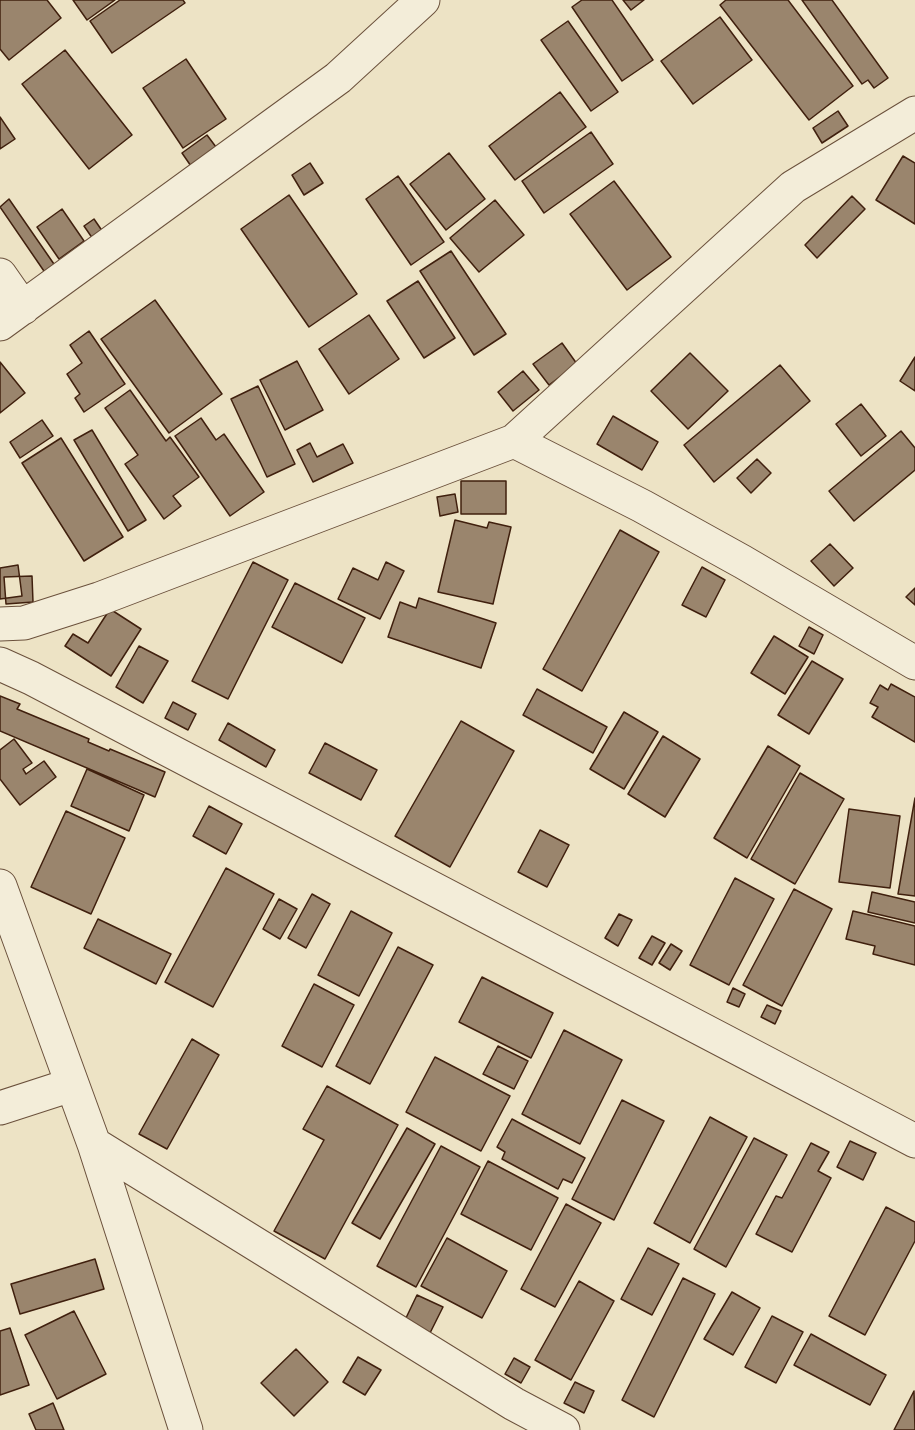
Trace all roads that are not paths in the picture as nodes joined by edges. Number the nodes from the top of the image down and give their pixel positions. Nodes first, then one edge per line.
1 (423, 0) edge
2 (915, 113) edge
3 (0, 275) edge
4 (11, 316) edge
5 (514, 441) junction
6 (0, 624) edge
7 (915, 663) edge
8 (0, 664) edge
9 (0, 886) edge
10 (71, 1085) junction
11 (0, 1108) edge
12 (915, 1141) edge
13 (94, 1144) junction
14 (186, 1430) edge
15 (563, 1430) edge

1 - 4 street
2 - 5 street
3 - 4 street
5 - 6 street
5 - 7 street
8 - 12 street
9 - 10 street
10 - 11 street
10 - 13 street
13 - 14 street
13 - 15 street

